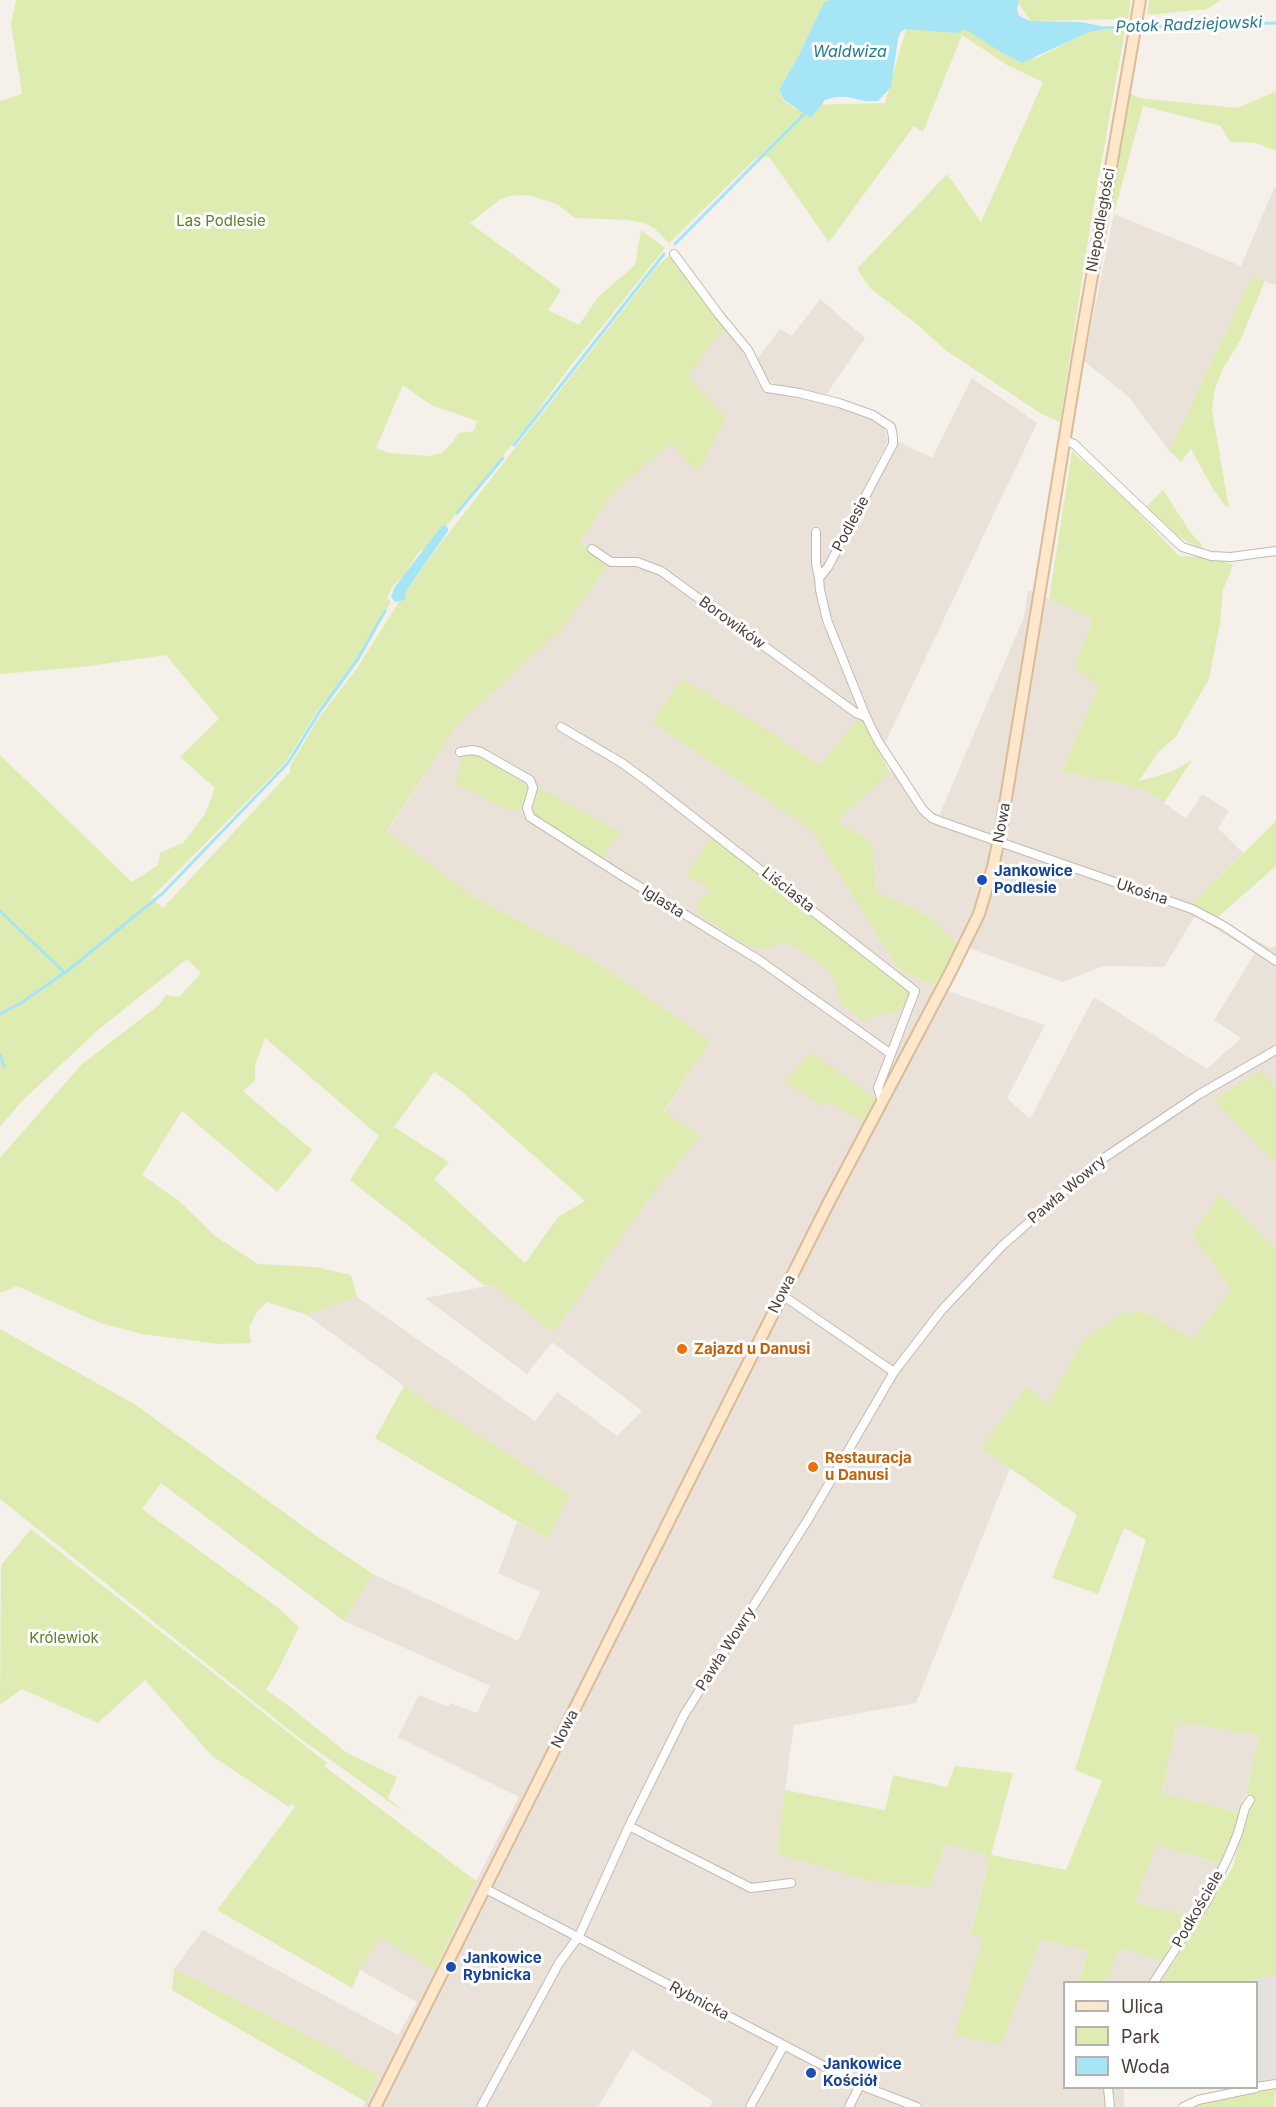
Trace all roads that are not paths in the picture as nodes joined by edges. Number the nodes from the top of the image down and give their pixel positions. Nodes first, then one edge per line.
1 (1139, 5) edge
2 (674, 254) dead end
3 (1064, 440) junction
4 (816, 532) dead end
5 (592, 549) dead end
6 (1276, 551) edge
7 (819, 578) junction
8 (866, 717) junction
9 (561, 727) dead end
10 (460, 752) dead end
11 (999, 842) junction
12 (1276, 961) edge
13 (1276, 1050) edge
14 (891, 1054) junction
15 (882, 1101) junction
16 (782, 1295) junction
17 (894, 1372) junction
18 (1250, 1800) dead end
19 (629, 1826) junction
20 (791, 1883) dead end
21 (484, 1888) junction
22 (579, 1936) junction
23 (1155, 1981) edge
24 (784, 2044) junction
25 (1276, 2084) edge
26 (860, 2085) junction
27 (1258, 2087) edge
28 (1108, 2089) edge
29 (1247, 2089) edge
30 (375, 2107) edge
31 (480, 2107) edge
32 (750, 2107) edge
33 (849, 2107) edge
34 (917, 2107) edge
35 (1110, 2107) edge
36 (1182, 2107) edge

1 - 3 street, Niepodległości
2 - 7 street, Podlesie
3 - 6 street
3 - 11 street, Nowa
4 - 7 street
5 - 8 street, Borowików
7 - 8 street
8 - 11 street
9 - 14 street, Liściasta
10 - 14 street, Iglasta
11 - 12 street, Ukośna
11 - 15 street, Nowa
13 - 17 street, Pawła Wowry
14 - 15 street, Liściasta
15 - 16 street, Nowa
16 - 17 street
16 - 21 street, Nowa
17 - 19 street, Pawła Wowry
18 - 23 street, Podkościele
19 - 20 street
19 - 22 street, Pawła Wowry
21 - 22 street, Rybnicka
21 - 30 street, Nowa
22 - 24 street, Rybnicka
22 - 31 street, Pawła Wowry
24 - 26 street, Rybnicka
24 - 32 street
25 - 27 street
26 - 33 street
26 - 34 street, Rybnicka
28 - 35 street
29 - 36 street

